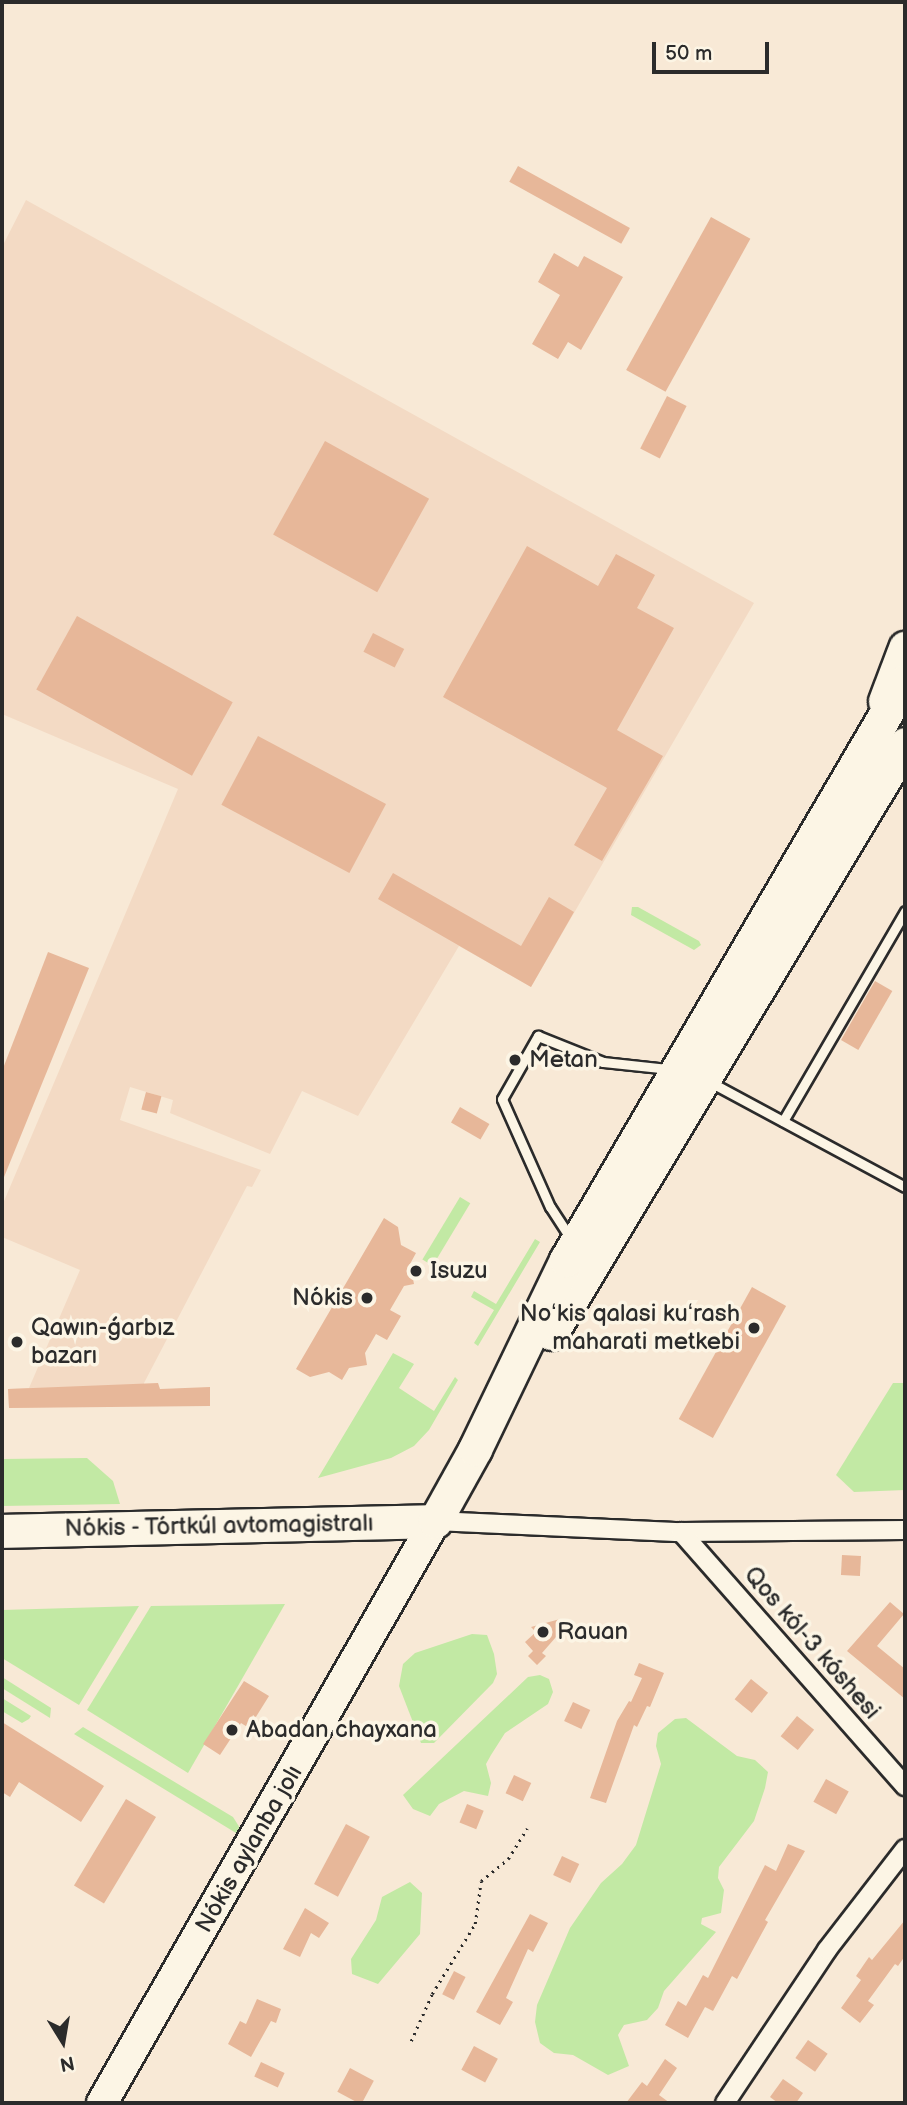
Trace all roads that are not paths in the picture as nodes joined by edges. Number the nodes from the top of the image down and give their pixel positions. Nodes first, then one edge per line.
1 (905, 648) edge
2 (905, 681) edge
3 (905, 744) edge
4 (868, 746) junction
5 (905, 911) edge
6 (691, 1075) junction
7 (783, 1121) junction
8 (905, 1187) edge
9 (575, 1246) junction
10 (475, 1450) junction
11 (435, 1521) junction
12 (905, 1530) edge
13 (2, 1531) edge
14 (681, 1532) junction
15 (905, 1787) edge
16 (905, 1850) edge
17 (102, 2103) edge
18 (725, 2103) edge

1 - 4 highway
2 - 4 highway
3 - 6 highway
4 - 6 highway
5 - 7 lane
6 - 7 lane
6 - 9 highway
6 - 9 lane
6 - 10 highway
7 - 8 lane
9 - 10 highway
10 - 11 highway
11 - 13 highway, Nókis - Tórtkúl avtomagistralı
11 - 14 street
11 - 17 main road, Nókis aylanba jolı
12 - 14 street
14 - 15 street, Qos kól-3 kóshesi
16 - 18 street

